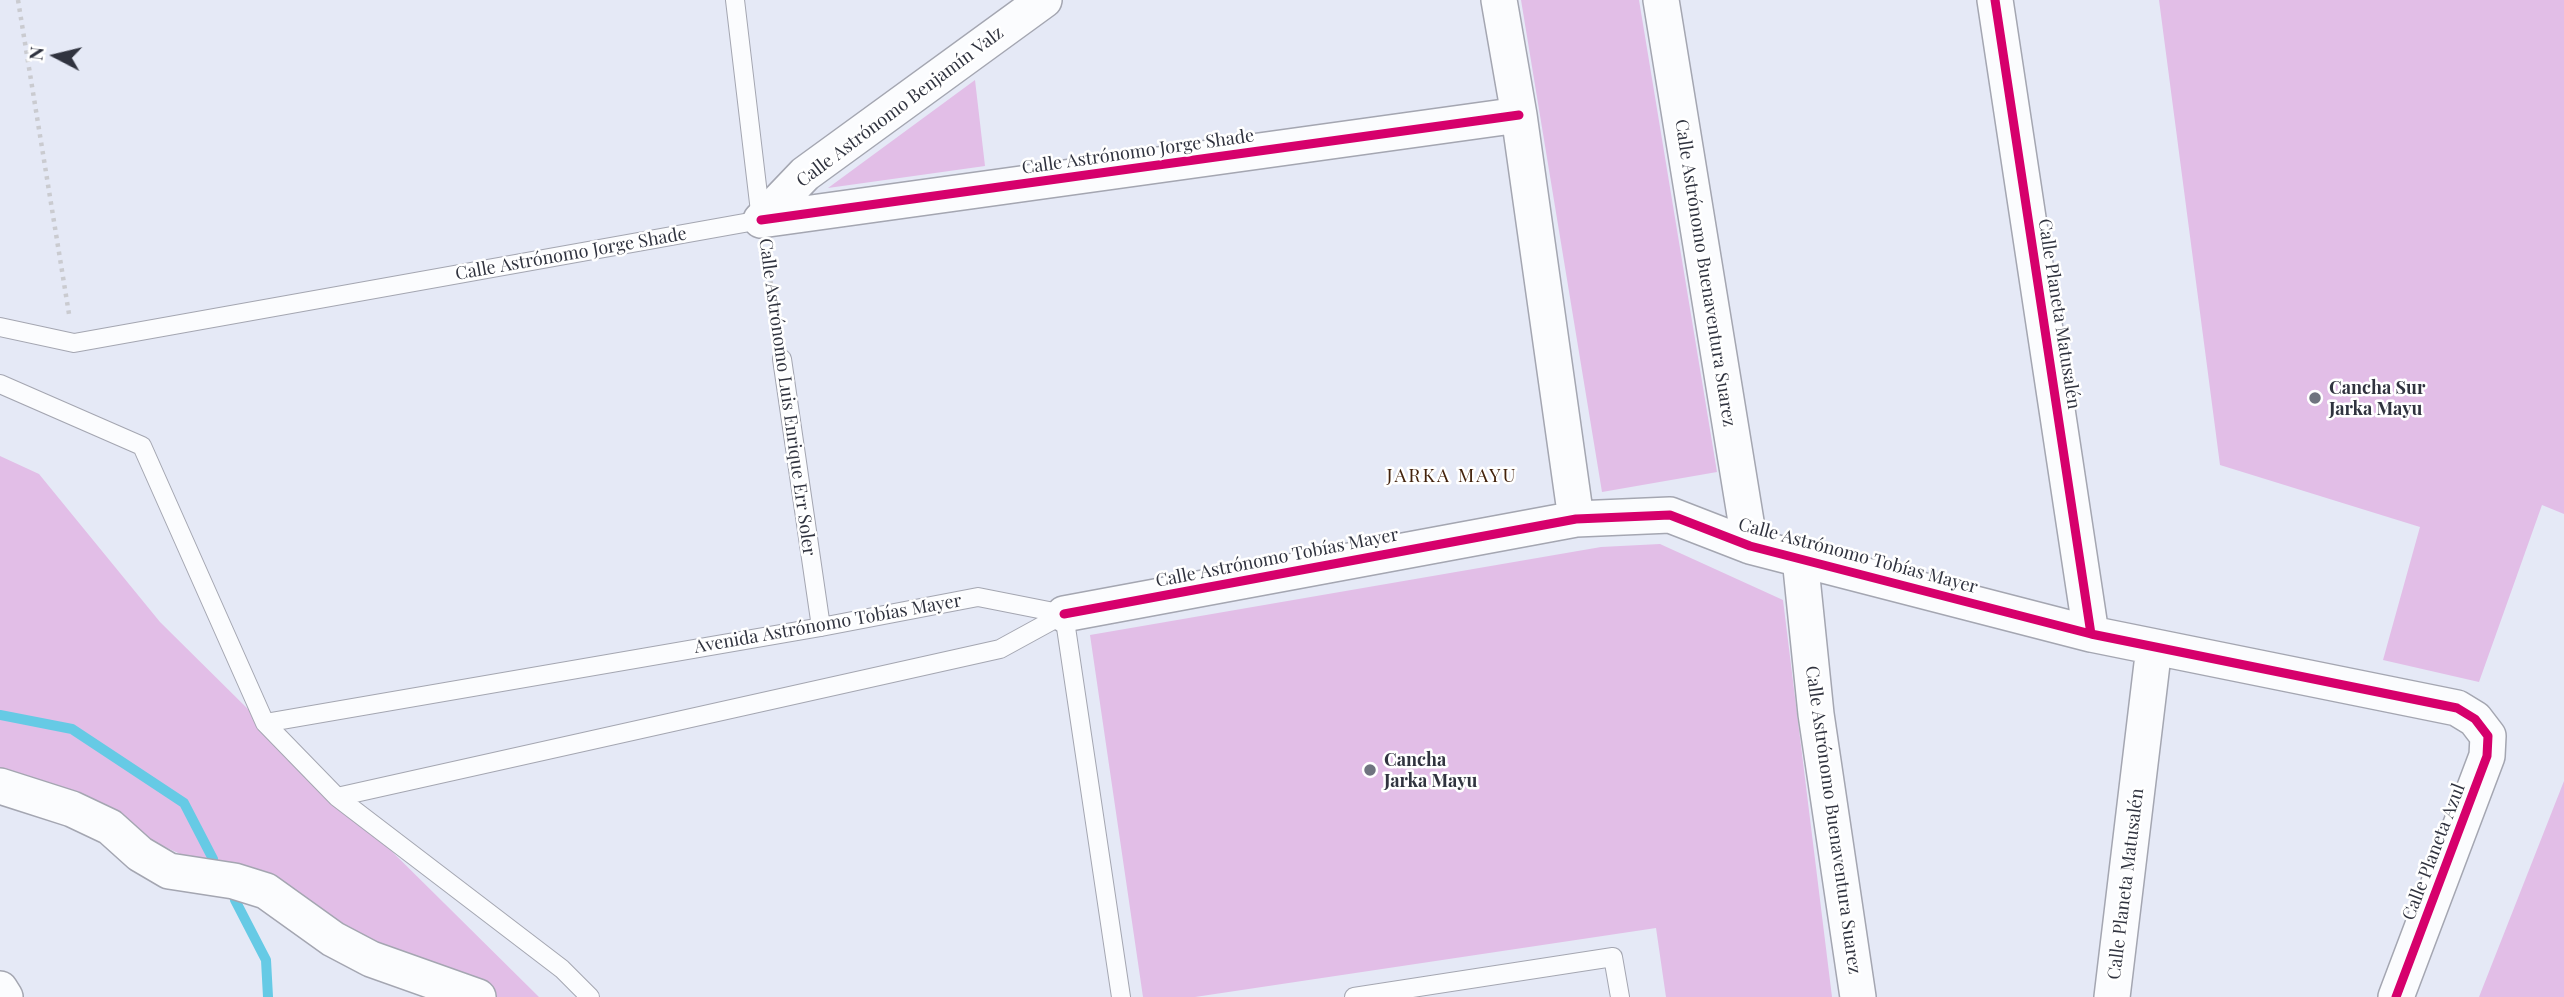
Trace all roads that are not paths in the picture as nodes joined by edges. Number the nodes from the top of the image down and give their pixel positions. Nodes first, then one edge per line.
1 (735, 0) edge
2 (1044, 0) edge
3 (1499, 0) edge
4 (1661, 0) edge
5 (1995, 0) edge
6 (1518, 115) junction
7 (761, 220) junction
8 (0, 327) edge
9 (782, 359) road end
10 (0, 384) edge
11 (1576, 519) junction
12 (1750, 545) junction
13 (1800, 558) junction
14 (1064, 614) junction
15 (821, 627) junction
16 (2091, 634) junction
17 (2154, 647) junction
18 (2475, 719) joint
19 (265, 723) junction
20 (0, 786) edge
21 (337, 797) junction
22 (0, 989) edge
23 (5, 997) edge
24 (478, 997) edge
25 (590, 997) edge
26 (1121, 997) edge
27 (1354, 997) edge
28 (1620, 997) edge
29 (1858, 997) edge
30 (2112, 997) edge
31 (2396, 997) edge

1 - 7 lane, Calle Astrónomo Luis Enrique Err Soler
2 - 7 street, Calle Astrónomo Benjamín Valz
3 - 6 street
4 - 12 street, Calle Astrónomo Buenaventura Suarez
5 - 16 street, Calle Planeta Matusalén
6 - 7 street, Calle Astrónomo Jorge Shade
6 - 11 street
7 - 8 lane, Calle Astrónomo Jorge Shade
9 - 15 lane, Calle Astrónomo Luis Enrique Err Soler
10 - 19 lane
11 - 12 street, Calle Astrónomo Tobías Mayer
11 - 14 street, Calle Astrónomo Tobías Mayer
12 - 13 street, Calle Astrónomo Tobías Mayer
13 - 16 street, Calle Astrónomo Tobías Mayer
13 - 29 street, Calle Astrónomo Buenaventura Suarez
14 - 15 lane, Avenida Astrónomo Tobías Mayer
14 - 21 lane
14 - 26 lane
15 - 19 lane, Avenida Astrónomo Tobías Mayer
16 - 17 street, Calle Astrónomo Tobías Mayer
17 - 18 street, Calle Astrónomo Tobías Mayer
17 - 30 street, Calle Planeta Matusalén
18 - 31 street, Calle Planeta Azul
19 - 21 lane
20 - 24 street
21 - 25 lane
22 - 23 street
27 - 28 lane

